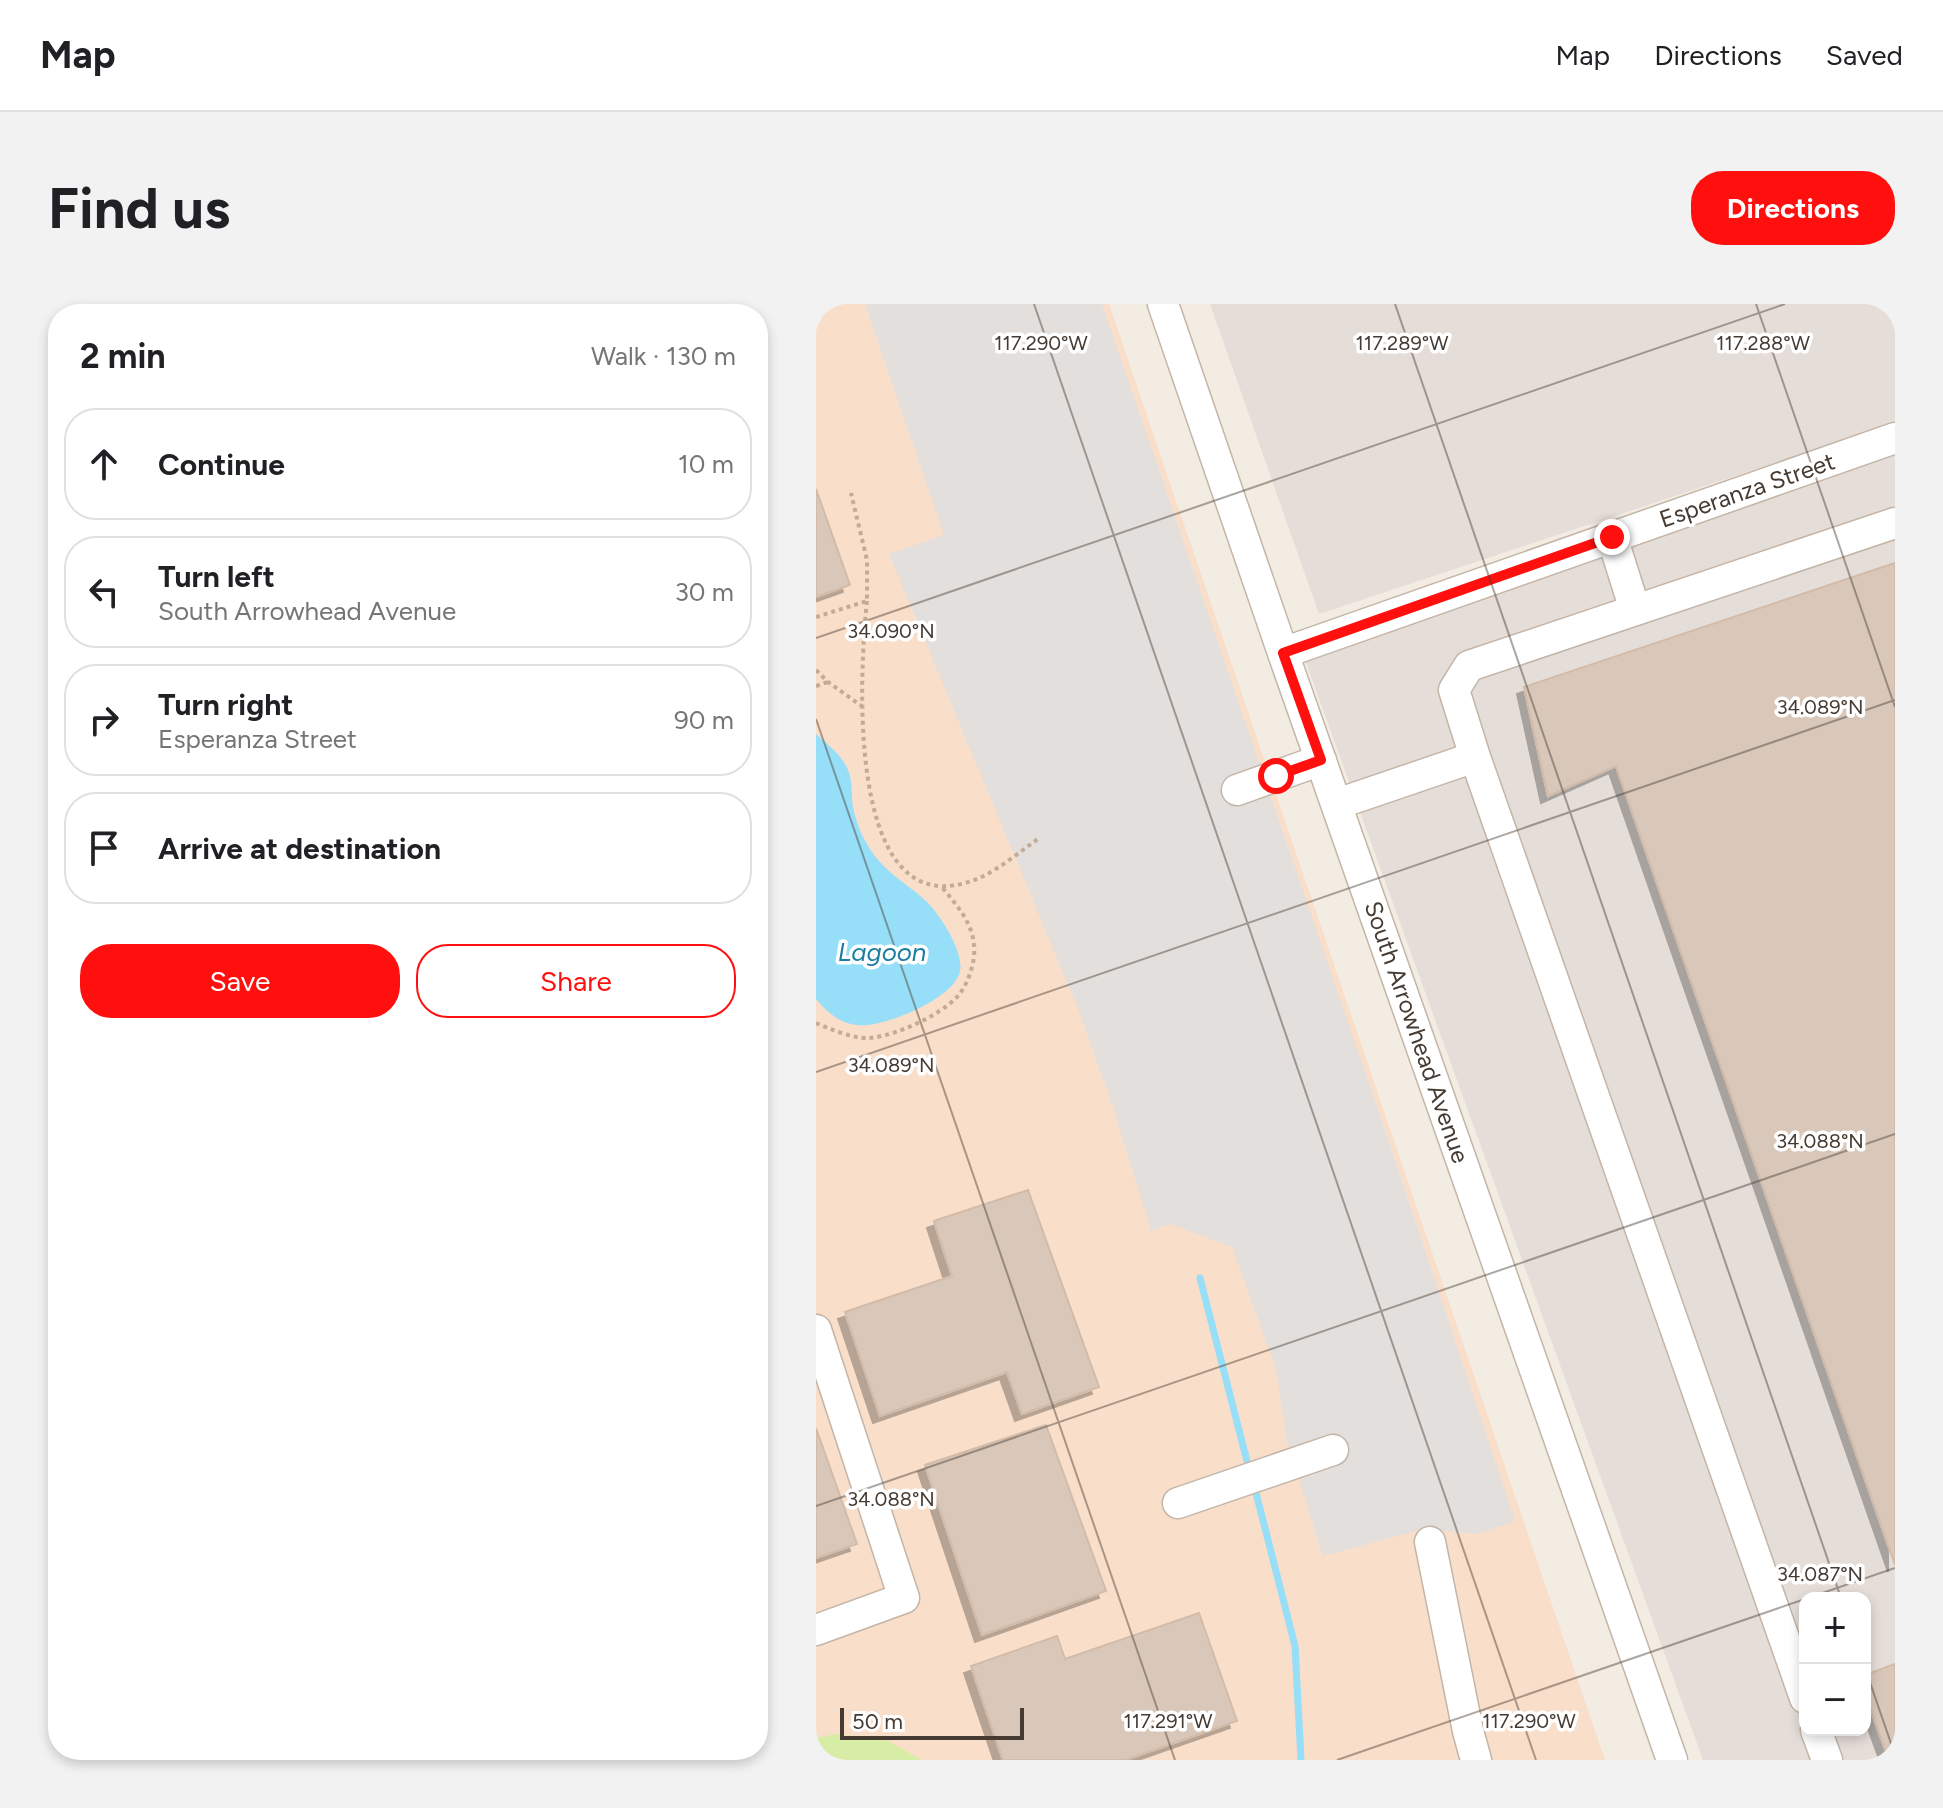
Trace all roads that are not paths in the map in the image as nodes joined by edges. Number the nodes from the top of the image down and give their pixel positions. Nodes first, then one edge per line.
1 (1163, 304) edge
2 (1895, 438) edge
3 (1895, 523) edge
4 (1612, 537) junction
5 (1635, 610) junction
6 (1283, 653) junction
7 (1475, 757) junction
8 (1321, 760) junction
9 (1237, 790) dead end
10 (1337, 804) junction
11 (816, 1330) edge
12 (1333, 1450) dead end
13 (1178, 1503) dead end
14 (1430, 1542) dead end
15 (816, 1630) edge
16 (1799, 1681) edge
17 (1818, 1736) edge
18 (1476, 1760) edge
19 (1672, 1760) edge
20 (1827, 1760) edge

1 - 6 street, South Arrowhead Avenue
2 - 4 street, Esperanza Street
3 - 5 street
4 - 5 street
4 - 6 street, Esperanza Street
5 - 7 street
6 - 8 street, South Arrowhead Avenue
7 - 10 street
7 - 16 street
8 - 9 street
8 - 10 street, South Arrowhead Avenue
10 - 19 street, South Arrowhead Avenue
11 - 15 street
12 - 13 street
14 - 18 street
17 - 20 street

